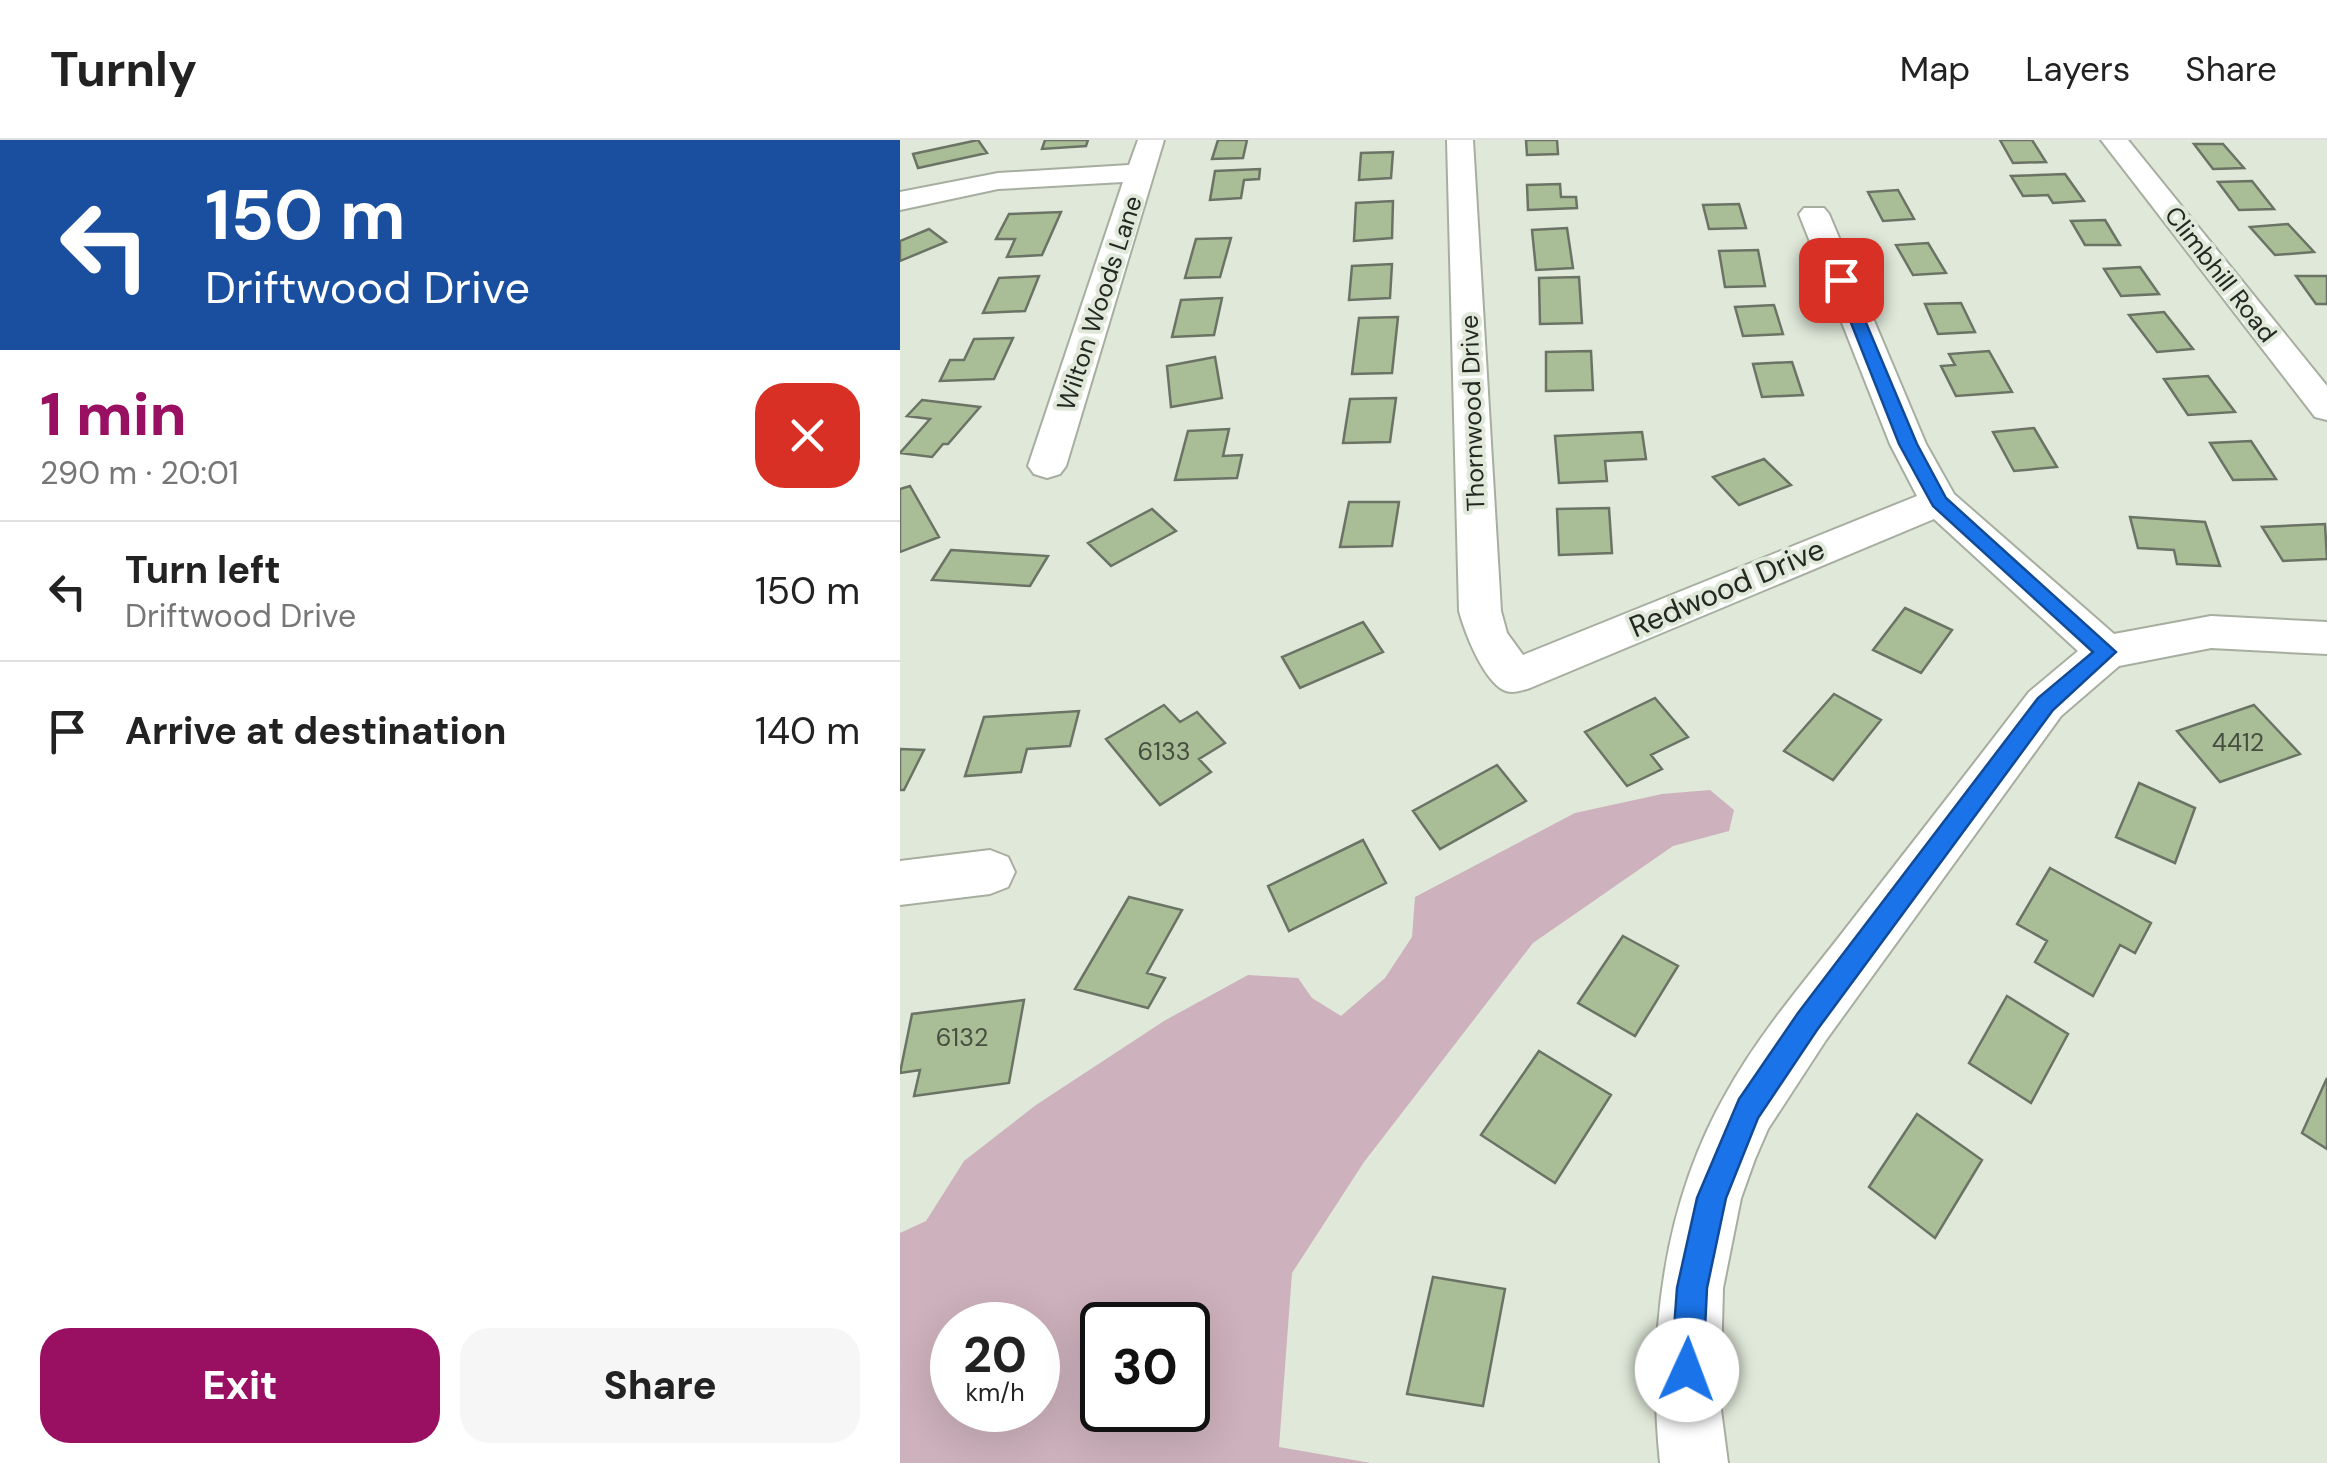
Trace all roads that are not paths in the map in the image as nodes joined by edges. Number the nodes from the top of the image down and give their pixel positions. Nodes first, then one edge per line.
1 (1151, 140) edge
2 (1460, 140) edge
3 (2114, 140) edge
4 (1141, 173) junction
5 (900, 201) edge
6 (1814, 214) dead end
7 (2327, 408) edge
8 (1046, 466) dead end
9 (1939, 502) junction
10 (2327, 638) edge
11 (2106, 652) junction
12 (1515, 676) joint
13 (990, 872) dead end
14 (900, 883) edge
15 (1694, 1463) edge

1 - 4 street, Wilton Woods Lane
2 - 12 street, Thornwood Drive
3 - 7 street, Climbhill Road
4 - 5 street
4 - 8 street, Wilton Woods Lane
6 - 9 street
9 - 11 street
9 - 12 street, Redwood Drive
10 - 11 street
11 - 15 street
13 - 14 street

